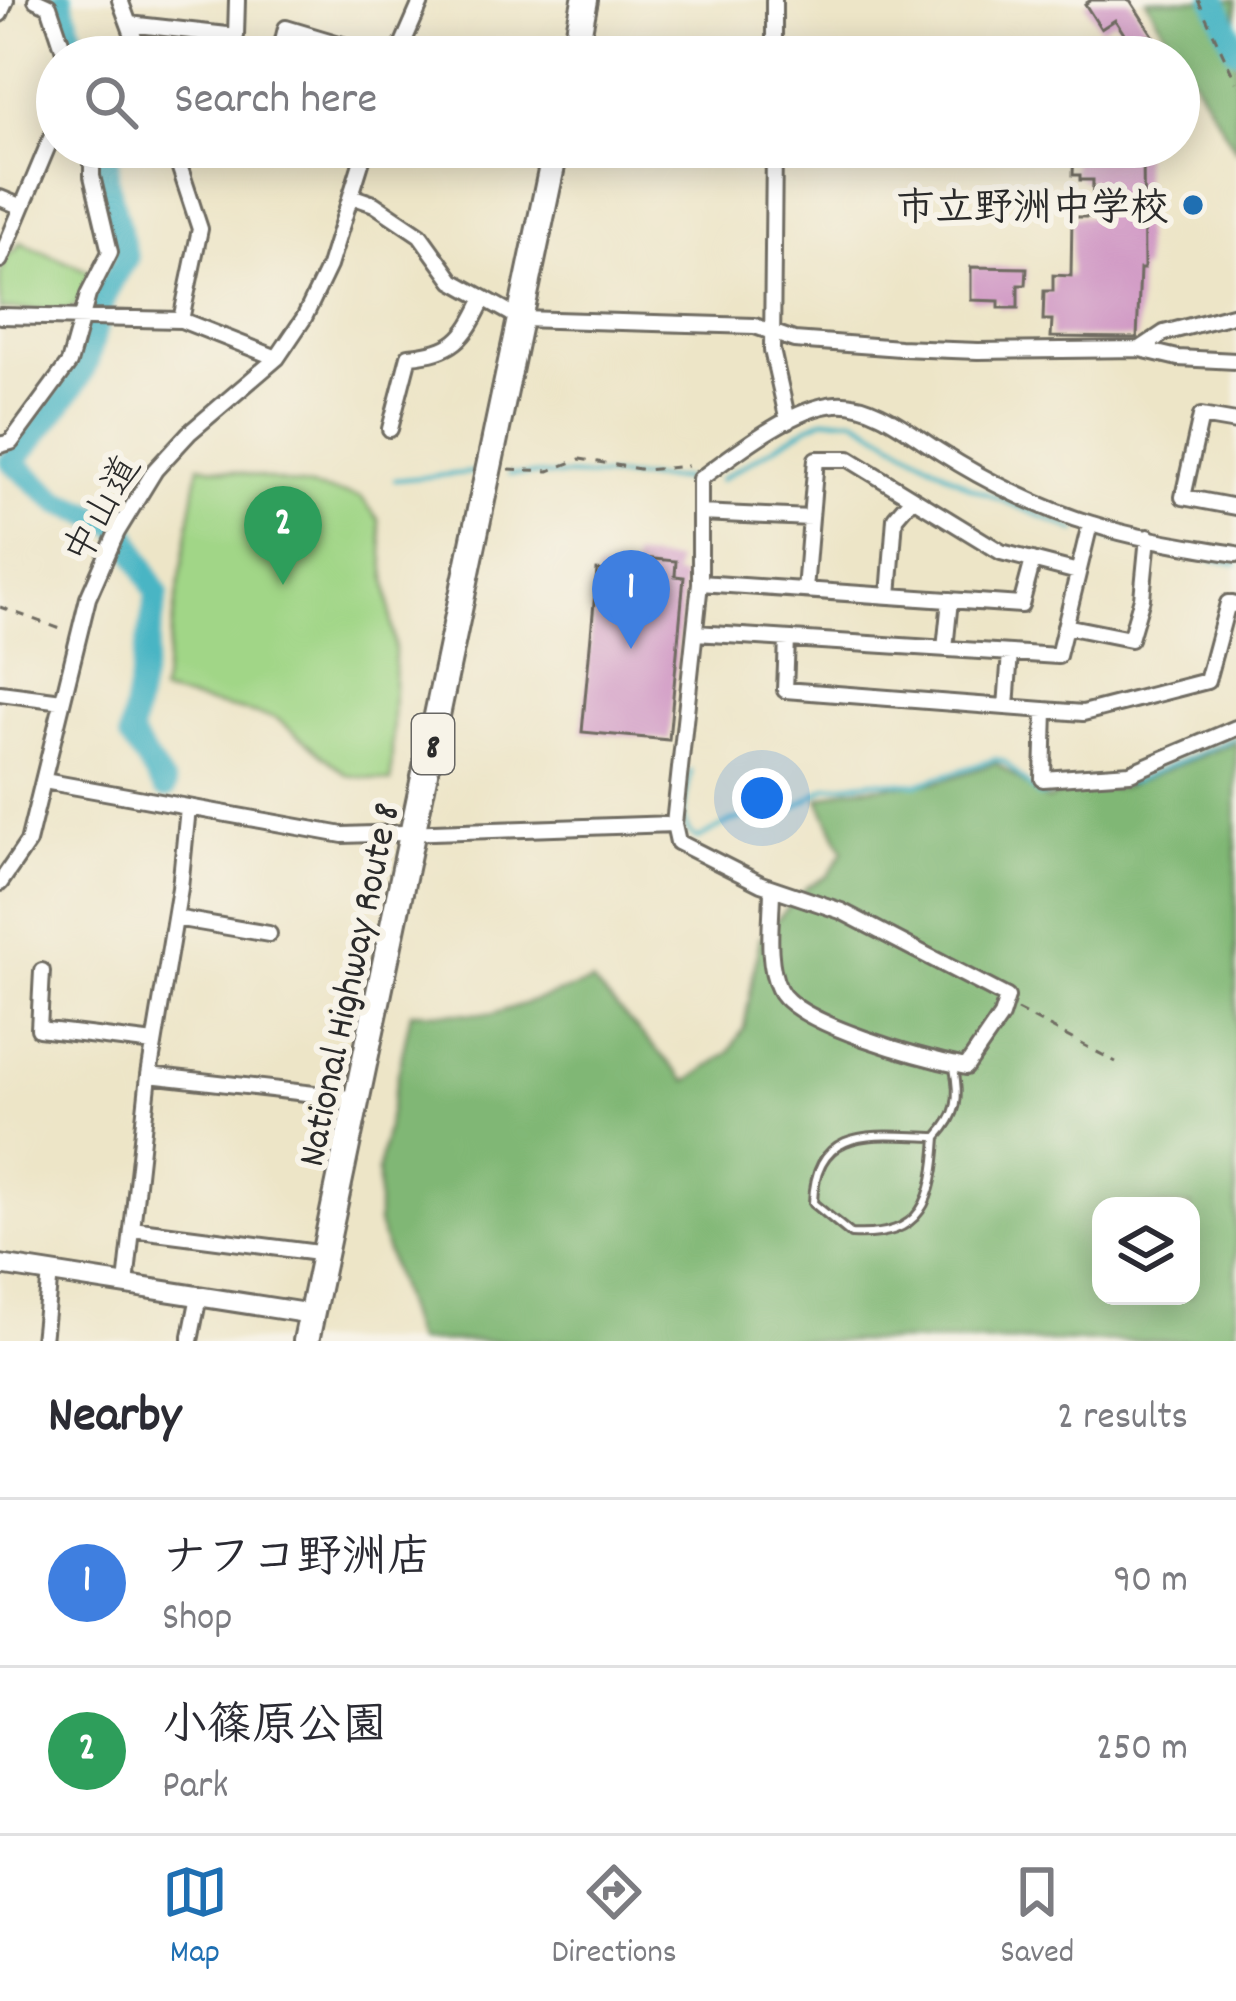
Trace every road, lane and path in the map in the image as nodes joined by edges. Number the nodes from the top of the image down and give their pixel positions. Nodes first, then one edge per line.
1 (6, 0) edge
2 (36, 0) edge
3 (120, 0) edge
4 (237, 0) edge
5 (422, 0) edge
6 (585, 0) edge
7 (774, 0) edge
8 (1198, 0) edge
9 (0, 14) edge
10 (129, 24) junction
11 (59, 36) edge
12 (133, 36) edge
13 (284, 36) edge
14 (313, 36) edge
15 (406, 36) edge
16 (578, 36) edge
17 (774, 36) edge
18 (1236, 82) edge
19 (38, 168) edge
20 (92, 168) edge
21 (179, 168) edge
22 (360, 168) edge
23 (552, 168) edge
24 (774, 168) edge
25 (351, 196) junction
26 (0, 198) edge
27 (22, 207) junction
28 (0, 260) edge
29 (483, 301) junction
30 (1236, 314) edge
31 (0, 316) edge
32 (86, 316) junction
33 (182, 320) junction
34 (521, 320) junction
35 (774, 329) junction
36 (1140, 349) junction
37 (277, 358) junction
38 (1236, 361) edge
39 (788, 421) junction
40 (1236, 422) edge
41 (390, 429) dead end
42 (0, 445) edge
43 (688, 466) dead end
44 (501, 469) dead end
45 (912, 498) junction
46 (1236, 507) edge
47 (700, 513) junction
48 (811, 518) junction
49 (1090, 524) junction
50 (1148, 537) junction
51 (1236, 554) edge
52 (1033, 560) junction
53 (1078, 572) junction
54 (700, 583) junction
55 (805, 590) junction
56 (889, 596) junction
57 (950, 600) junction
58 (1236, 605) edge
59 (0, 607) edge
60 (1065, 626) junction
61 (696, 633) junction
62 (78, 635) junction
63 (787, 639) junction
64 (945, 649) junction
65 (1010, 653) junction
66 (0, 694) edge
67 (62, 701) junction
68 (1006, 707) junction
69 (1045, 710) junction
70 (1236, 728) edge
71 (44, 781) junction
72 (188, 808) junction
73 (674, 824) junction
74 (416, 830) junction
75 (0, 883) edge
76 (772, 888) junction
77 (175, 918) junction
78 (269, 934) dead end
79 (41, 970) dead end
80 (1005, 1004) junction
81 (154, 1042) junction
82 (1116, 1062) dead end
83 (953, 1064) junction
84 (149, 1075) junction
85 (358, 1099) junction
86 (937, 1138) junction
87 (132, 1229) junction
88 (326, 1254) junction
89 (0, 1265) edge
90 (50, 1274) junction
91 (126, 1284) junction
92 (200, 1296) junction
93 (312, 1314) junction
94 (43, 1341) edge
95 (190, 1341) edge
96 (306, 1341) edge

1 - 9 street
2 - 11 street
3 - 10 street
4 - 10 street
5 - 15 street
6 - 16 highway
7 - 17 street
8 - 18 path
10 - 12 street
13 - 14 street
19 - 27 street
20 - 32 street
21 - 33 street
22 - 25 street, 中山道
23 - 34 highway, National Highway Route 8 / 8
24 - 35 street
25 - 29 street
25 - 37 street, 中山道
26 - 27 street
27 - 28 street
29 - 34 street
29 - 41 street
30 - 36 street
31 - 32 street
32 - 33 street
32 - 42 street
33 - 37 street
34 - 35 street
34 - 74 highway, National Highway Route 8 / 8
35 - 36 street
35 - 39 street
36 - 38 street
37 - 62 street, 中山道
39 - 47 street
39 - 49 street
40 - 46 street
43 - 44 path
45 - 48 street
45 - 52 street
45 - 56 street
47 - 48 street
47 - 54 street
48 - 55 street
49 - 50 street
49 - 53 street
50 - 51 street
50 - 60 street
52 - 53 street
52 - 57 street
53 - 60 street
54 - 55 street
54 - 61 street
55 - 56 street
56 - 57 street
57 - 64 street
58 - 69 street
59 - 62 path
60 - 65 street
61 - 63 street
61 - 73 street
62 - 67 street, 中山道
63 - 64 street
63 - 68 street
64 - 65 street
65 - 68 street
66 - 67 street
67 - 71 street, 中山道
68 - 69 street
69 - 70 street
71 - 72 street
71 - 75 street, 中山道
72 - 74 street
72 - 77 street
73 - 74 street
73 - 76 street
74 - 85 highway, National Highway Route 8 / 8
76 - 80 street
76 - 83 street
77 - 78 street
77 - 81 street
79 - 81 street
80 - 82 path
80 - 83 street
81 - 84 street
83 - 86 lane
84 - 85 street
84 - 87 street
85 - 88 highway, National Highway Route 8 / 8
86 - 86 lane
87 - 88 street
87 - 91 street
88 - 93 highway, National Highway Route 8 / 8
89 - 90 main road
90 - 91 main road
90 - 94 street
91 - 92 main road
92 - 93 main road
92 - 95 street
93 - 96 highway, National Highway Route 8 / 8

